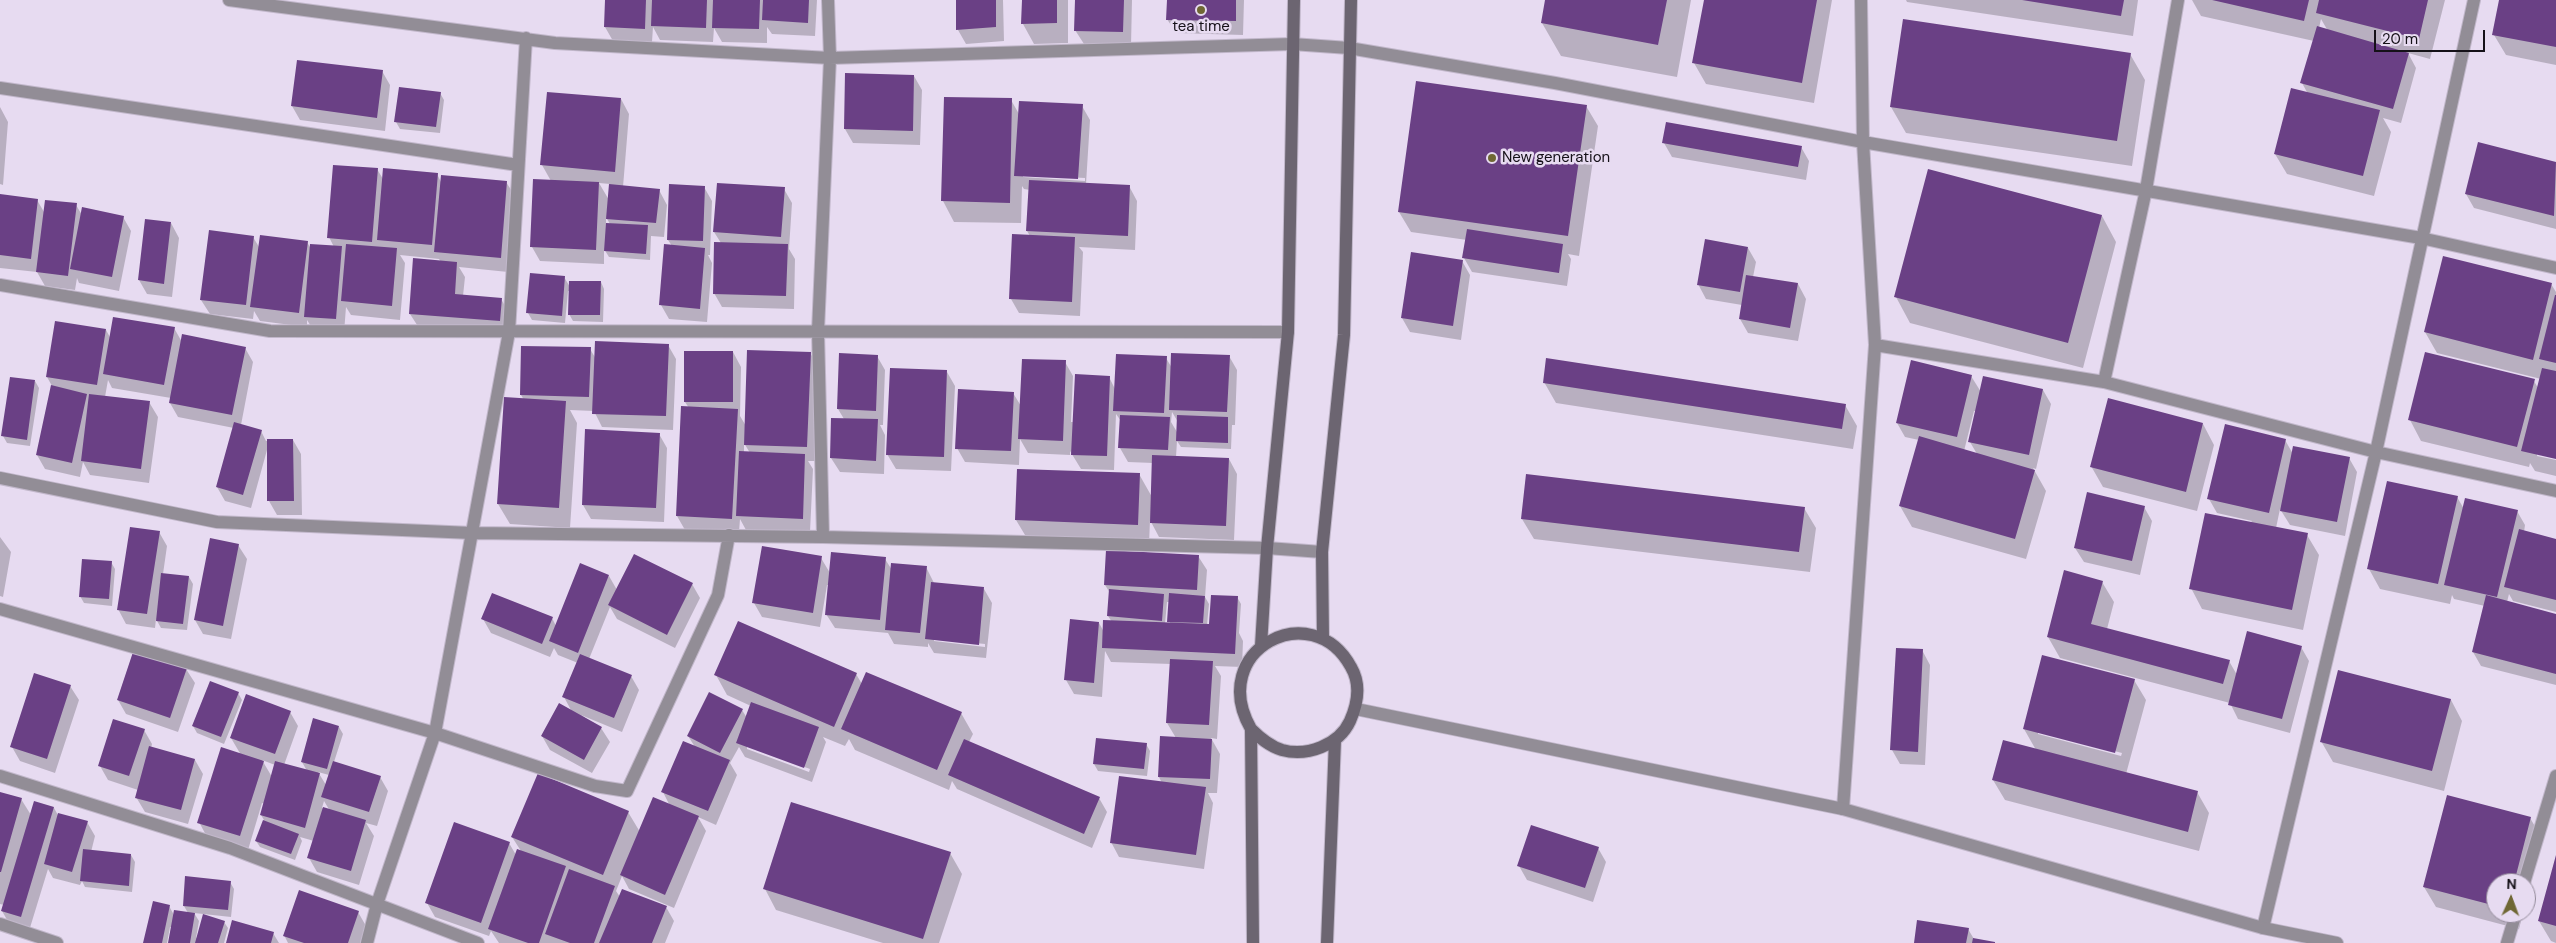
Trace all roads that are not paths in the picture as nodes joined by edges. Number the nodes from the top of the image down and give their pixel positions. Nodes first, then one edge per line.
1 (229, 0) edge
2 (828, 0) edge
3 (1294, 0) edge
4 (1351, 0) edge
5 (1861, 0) edge
6 (2178, 0) edge
7 (2474, 0) edge
8 (526, 38) junction
9 (1292, 44) junction
10 (1349, 48) junction
11 (830, 58) junction
12 (0, 88) edge
13 (1863, 142) junction
14 (518, 165) junction
15 (2146, 190) junction
16 (2421, 238) junction
17 (2556, 268) edge
18 (0, 284) edge
19 (818, 331) junction
20 (509, 332) junction
21 (1288, 332) junction
22 (1875, 345) junction
23 (2104, 382) junction
24 (2376, 452) junction
25 (0, 478) edge
26 (2556, 491) edge
27 (472, 533) junction
28 (729, 535) junction
29 (823, 537) junction
30 (1267, 548) junction
31 (1322, 552) junction
32 (0, 609) edge
33 (1323, 639) junction
34 (1262, 646) junction
35 (1356, 708) junction
36 (1251, 729) junction
37 (435, 733) junction
38 (1335, 740) junction
39 (0, 776) edge
40 (2556, 776) edge
41 (1843, 809) junction
42 (2527, 873) edge
43 (377, 904) junction
44 (2513, 923) edge
45 (0, 924) edge
46 (2263, 928) junction
47 (57, 943) edge
48 (367, 943) edge
49 (478, 943) edge
50 (1253, 943) edge
51 (1327, 943) edge
52 (2337, 943) edge
53 (2507, 943) edge

1 - 8 street
2 - 11 street
3 - 9 main road
4 - 10 main road
5 - 13 street
6 - 15 street
7 - 16 street
8 - 11 street
8 - 14 street
9 - 10 street
9 - 11 street
9 - 21 main road
10 - 13 street
10 - 31 main road
11 - 19 street
12 - 14 street
13 - 15 street
13 - 22 street
14 - 20 street
15 - 16 street
15 - 23 street
16 - 17 street
16 - 24 street
18 - 20 street
19 - 20 street
19 - 21 street
19 - 29 street
20 - 27 street
21 - 30 main road
22 - 23 street
22 - 41 street
23 - 24 street
24 - 26 street
24 - 46 street
25 - 27 street
27 - 28 street
27 - 37 street
28 - 29 street
28 - 37 street
29 - 30 street
30 - 31 street
30 - 34 main road
31 - 33 main road
32 - 37 street
33 - 34 main road
33 - 35 main road
34 - 36 main road
35 - 38 main road
35 - 41 street
36 - 38 main road
36 - 50 main road
37 - 43 street
38 - 51 main road
39 - 43 street
40 - 42 street
41 - 46 street
43 - 48 street
43 - 49 street
44 - 53 street
45 - 47 street
46 - 52 street

